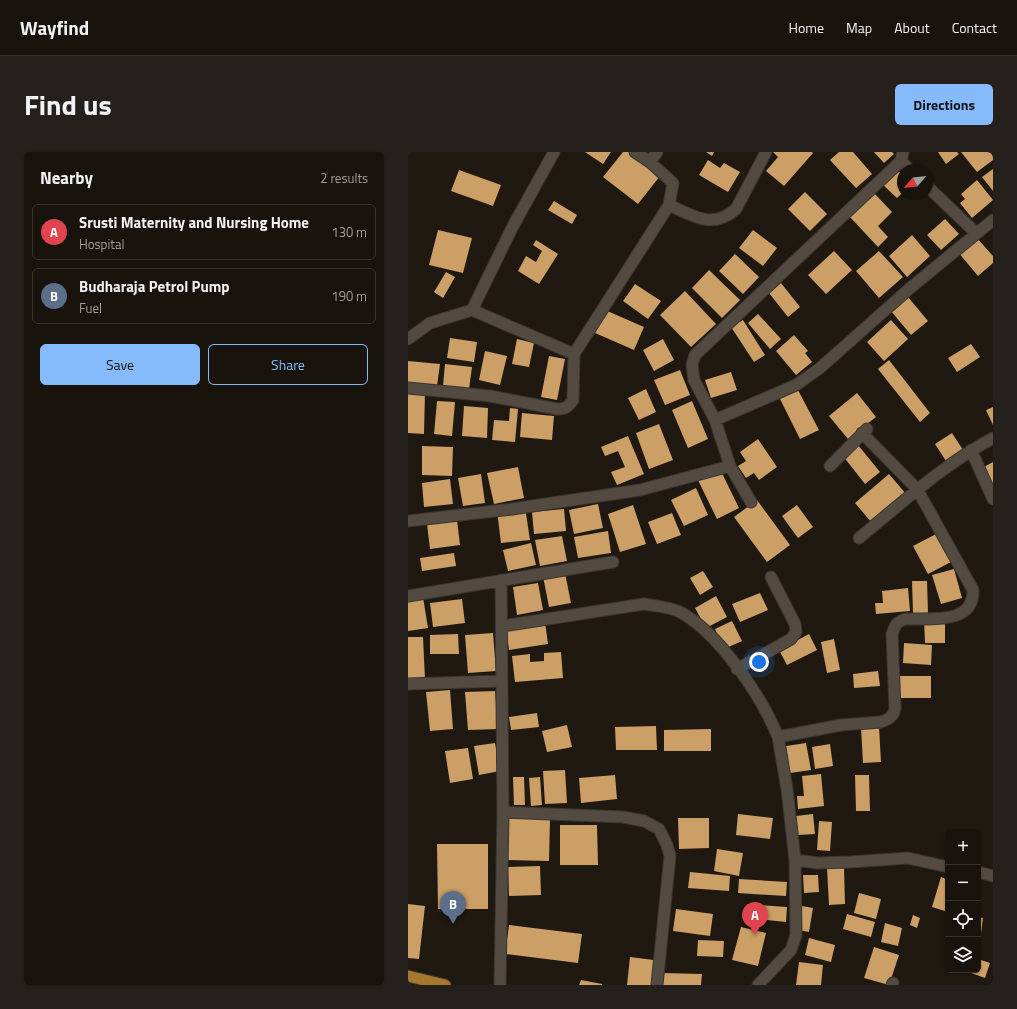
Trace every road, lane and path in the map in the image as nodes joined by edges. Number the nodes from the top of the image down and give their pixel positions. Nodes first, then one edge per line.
1 (554, 152) edge
2 (635, 152) edge
3 (657, 152) edge
4 (766, 152) edge
5 (902, 156) edge
6 (650, 162) junction
7 (933, 192) edge
8 (669, 205) junction
9 (993, 220) edge
10 (976, 233) junction
11 (472, 310) junction
12 (408, 339) edge
13 (574, 354) junction
14 (408, 388) edge
15 (715, 420) junction
16 (993, 438) edge
17 (971, 450) junction
18 (730, 466) junction
19 (830, 466) dead end
20 (917, 489) junction
21 (993, 499) edge
22 (751, 502) dead end
23 (408, 521) edge
24 (859, 538) dead end
25 (613, 562) dead end
26 (771, 577) dead end
27 (501, 580) junction
28 (408, 596) edge
29 (502, 626) junction
30 (738, 669) junction
31 (502, 681) junction
32 (408, 684) edge
33 (778, 737) junction
34 (503, 812) junction
35 (796, 860) junction
36 (945, 866) edge
37 (981, 873) edge
38 (993, 876) edge
39 (408, 976) edge
40 (444, 985) edge
41 (500, 985) edge
42 (657, 985) edge
43 (758, 985) edge

1 - 11 street
2 - 6 street
3 - 6 street
4 - 8 street
5 - 15 street
6 - 8 street
7 - 10 street
8 - 13 street
9 - 10 street
10 - 15 street
11 - 12 street
11 - 13 street
13 - 14 street
15 - 18 street
16 - 17 street
17 - 20 street
17 - 21 street
18 - 22 street
18 - 23 street
19 - 20 street
20 - 24 street
20 - 33 street
25 - 27 street
26 - 30 street
27 - 28 street
27 - 29 street
29 - 30 street
29 - 31 street
30 - 33 street
31 - 32 street
31 - 34 street
33 - 35 street
34 - 41 street
34 - 42 street
35 - 36 street
35 - 43 street
37 - 38 street
39 - 40 main road

